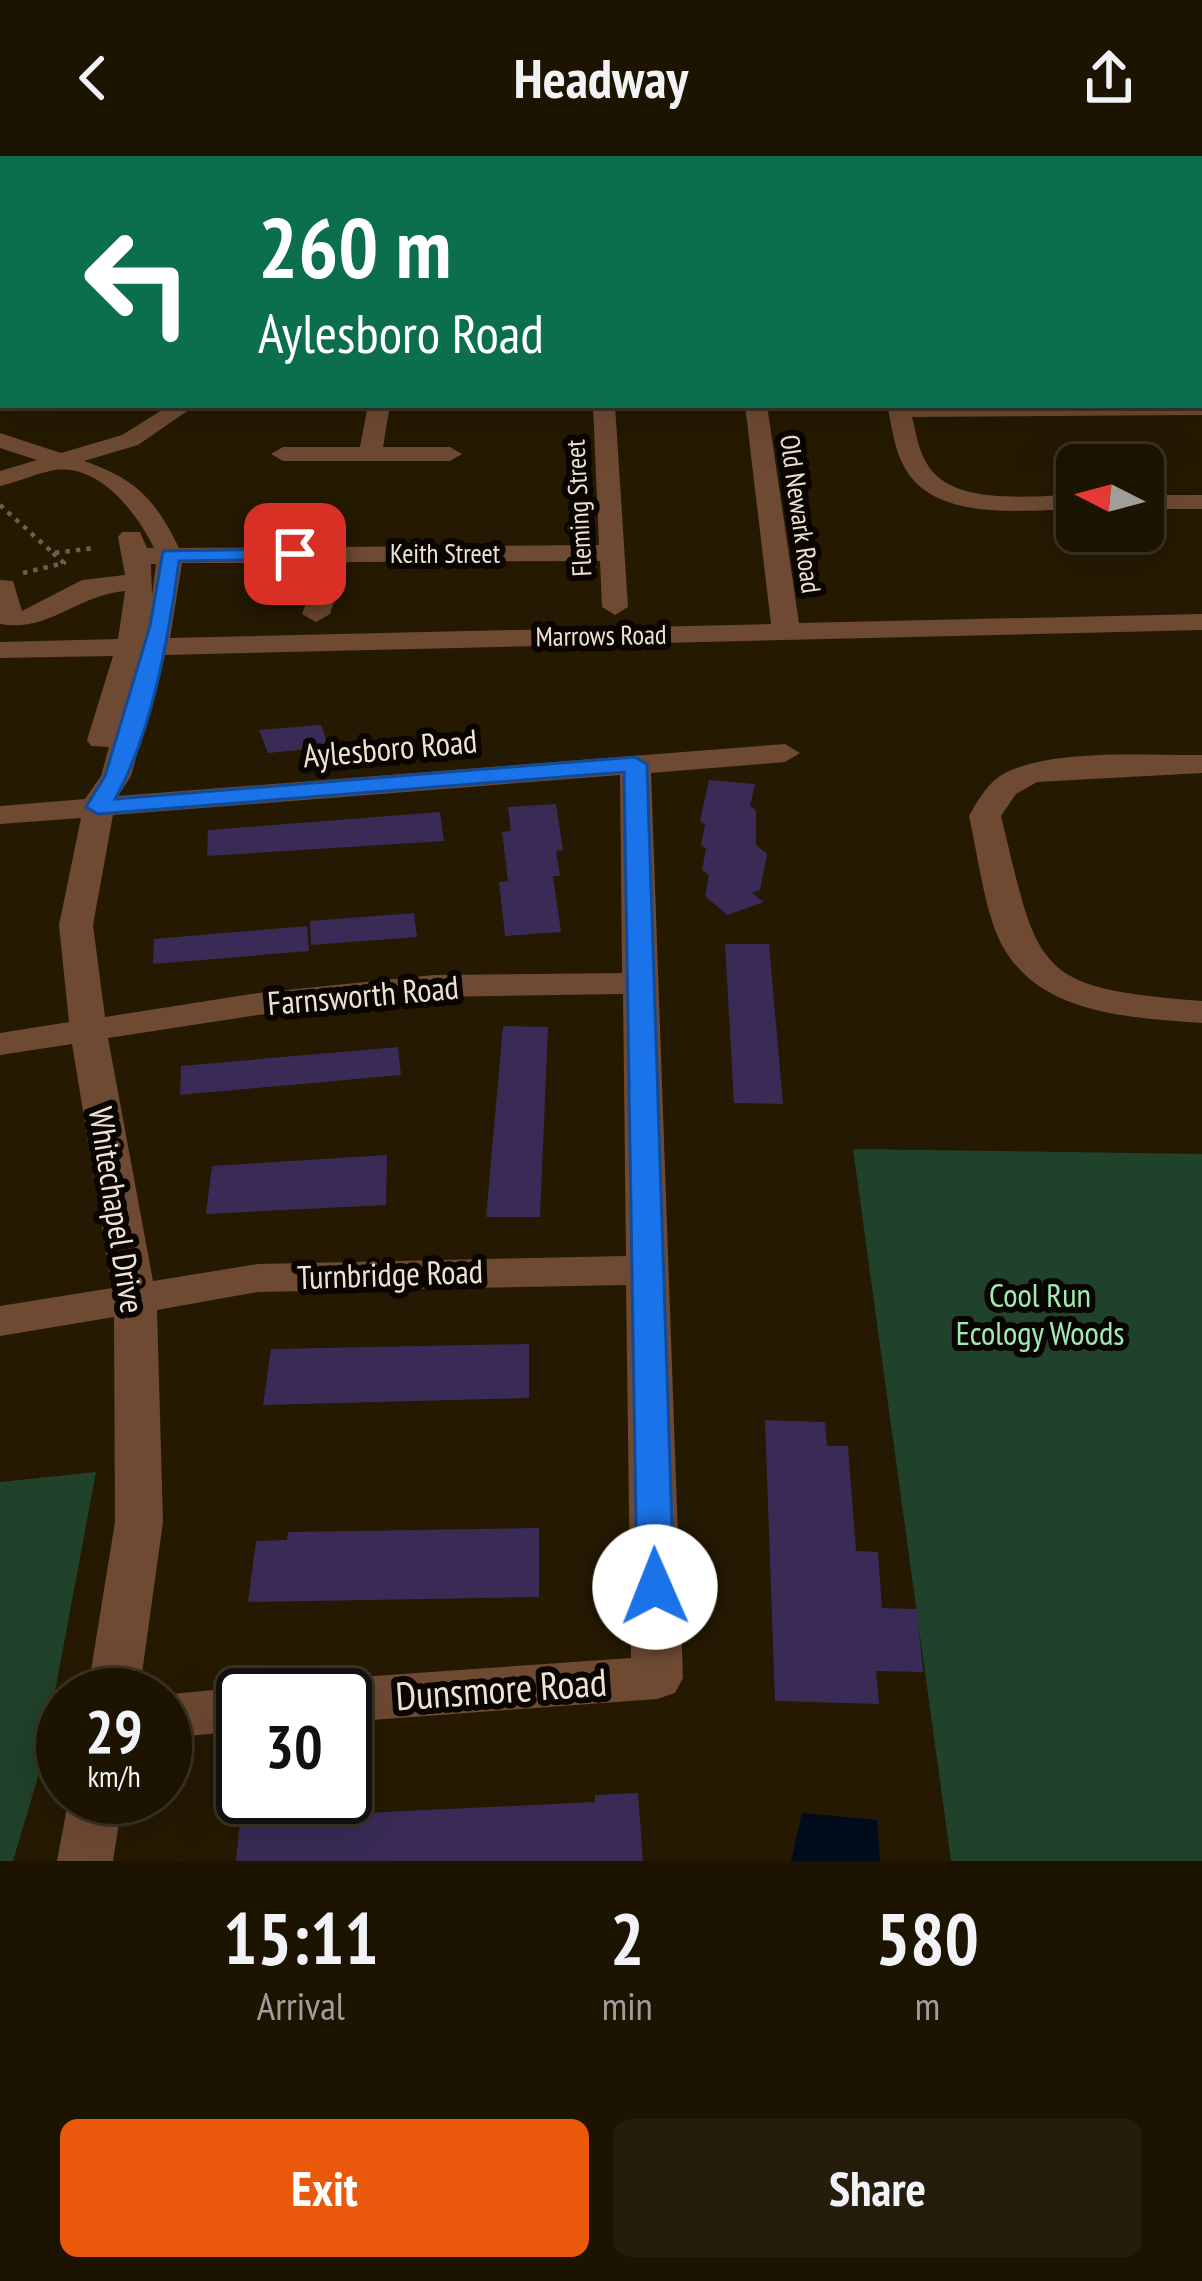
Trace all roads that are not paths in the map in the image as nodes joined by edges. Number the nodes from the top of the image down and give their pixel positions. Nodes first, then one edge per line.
1 (181, 408) edge
2 (378, 408) edge
3 (604, 408) edge
4 (756, 408) edge
5 (898, 408) edge
6 (158, 425) junction
7 (0, 440) edge
8 (283, 454) dead end
9 (370, 454) junction
10 (450, 454) dead end
11 (66, 462) junction
12 (0, 479) edge
13 (132, 496) junction
14 (1056, 502) edge
15 (1164, 502) edge
16 (1202, 502) edge
17 (609, 553) junction
18 (337, 554) junction
19 (170, 555) junction
20 (138, 569) junction
21 (13, 580) road end
22 (615, 607) dead end
23 (316, 614) dead end
24 (1202, 622) edge
25 (786, 630) junction
26 (251, 644) junction
27 (140, 646) junction
28 (1, 650) edge
29 (123, 708) junction
30 (785, 753) dead end
31 (635, 764) junction
32 (1202, 764) edge
33 (100, 803) junction
34 (0, 815) edge
35 (640, 983) junction
36 (1202, 1012) edge
37 (88, 1030) junction
38 (0, 1043) edge
39 (647, 1270) junction
40 (135, 1298) junction
41 (0, 1321) edge
42 (117, 1668) edge
43 (372, 1698) edge
44 (91, 1824) edge
45 (85, 1861) edge

1 - 6 street
2 - 9 street
3 - 17 street, Fleming Street
4 - 25 street, Old Newark Road
5 - 14 street
6 - 7 street
6 - 11 street
6 - 13 street
7 - 11 street
8 - 9 street
9 - 10 street
11 - 12 street
11 - 13 street
11 - 20 street
13 - 19 street
15 - 16 street
17 - 18 street, Keith Street
17 - 22 street, Fleming Street
18 - 19 street, Keith Street
18 - 23 street
19 - 20 street, Keith Street
19 - 27 street
20 - 21 street, Keith Street
20 - 27 street
24 - 25 street, Marrows Road
25 - 26 street, Marrows Road
26 - 27 street, Marrows Road
26 - 29 street
27 - 28 street, Marrows Road
27 - 29 street, Whitechapel Drive
28 - 29 street
29 - 33 street, Whitechapel Drive
30 - 31 street, Aylesboro Road
31 - 33 street, Aylesboro Road
31 - 35 street
32 - 36 street
33 - 34 street, Aylesboro Road
33 - 37 street, Whitechapel Drive
35 - 37 street, Farnsworth Road
35 - 39 street
37 - 38 street, Farnsworth Road
37 - 40 street, Whitechapel Drive
39 - 40 street, Turnbridge Road
39 - 43 street, Dunsmore Road
40 - 41 street, Turnbridge Road
40 - 42 street, Whitechapel Drive
44 - 45 street

